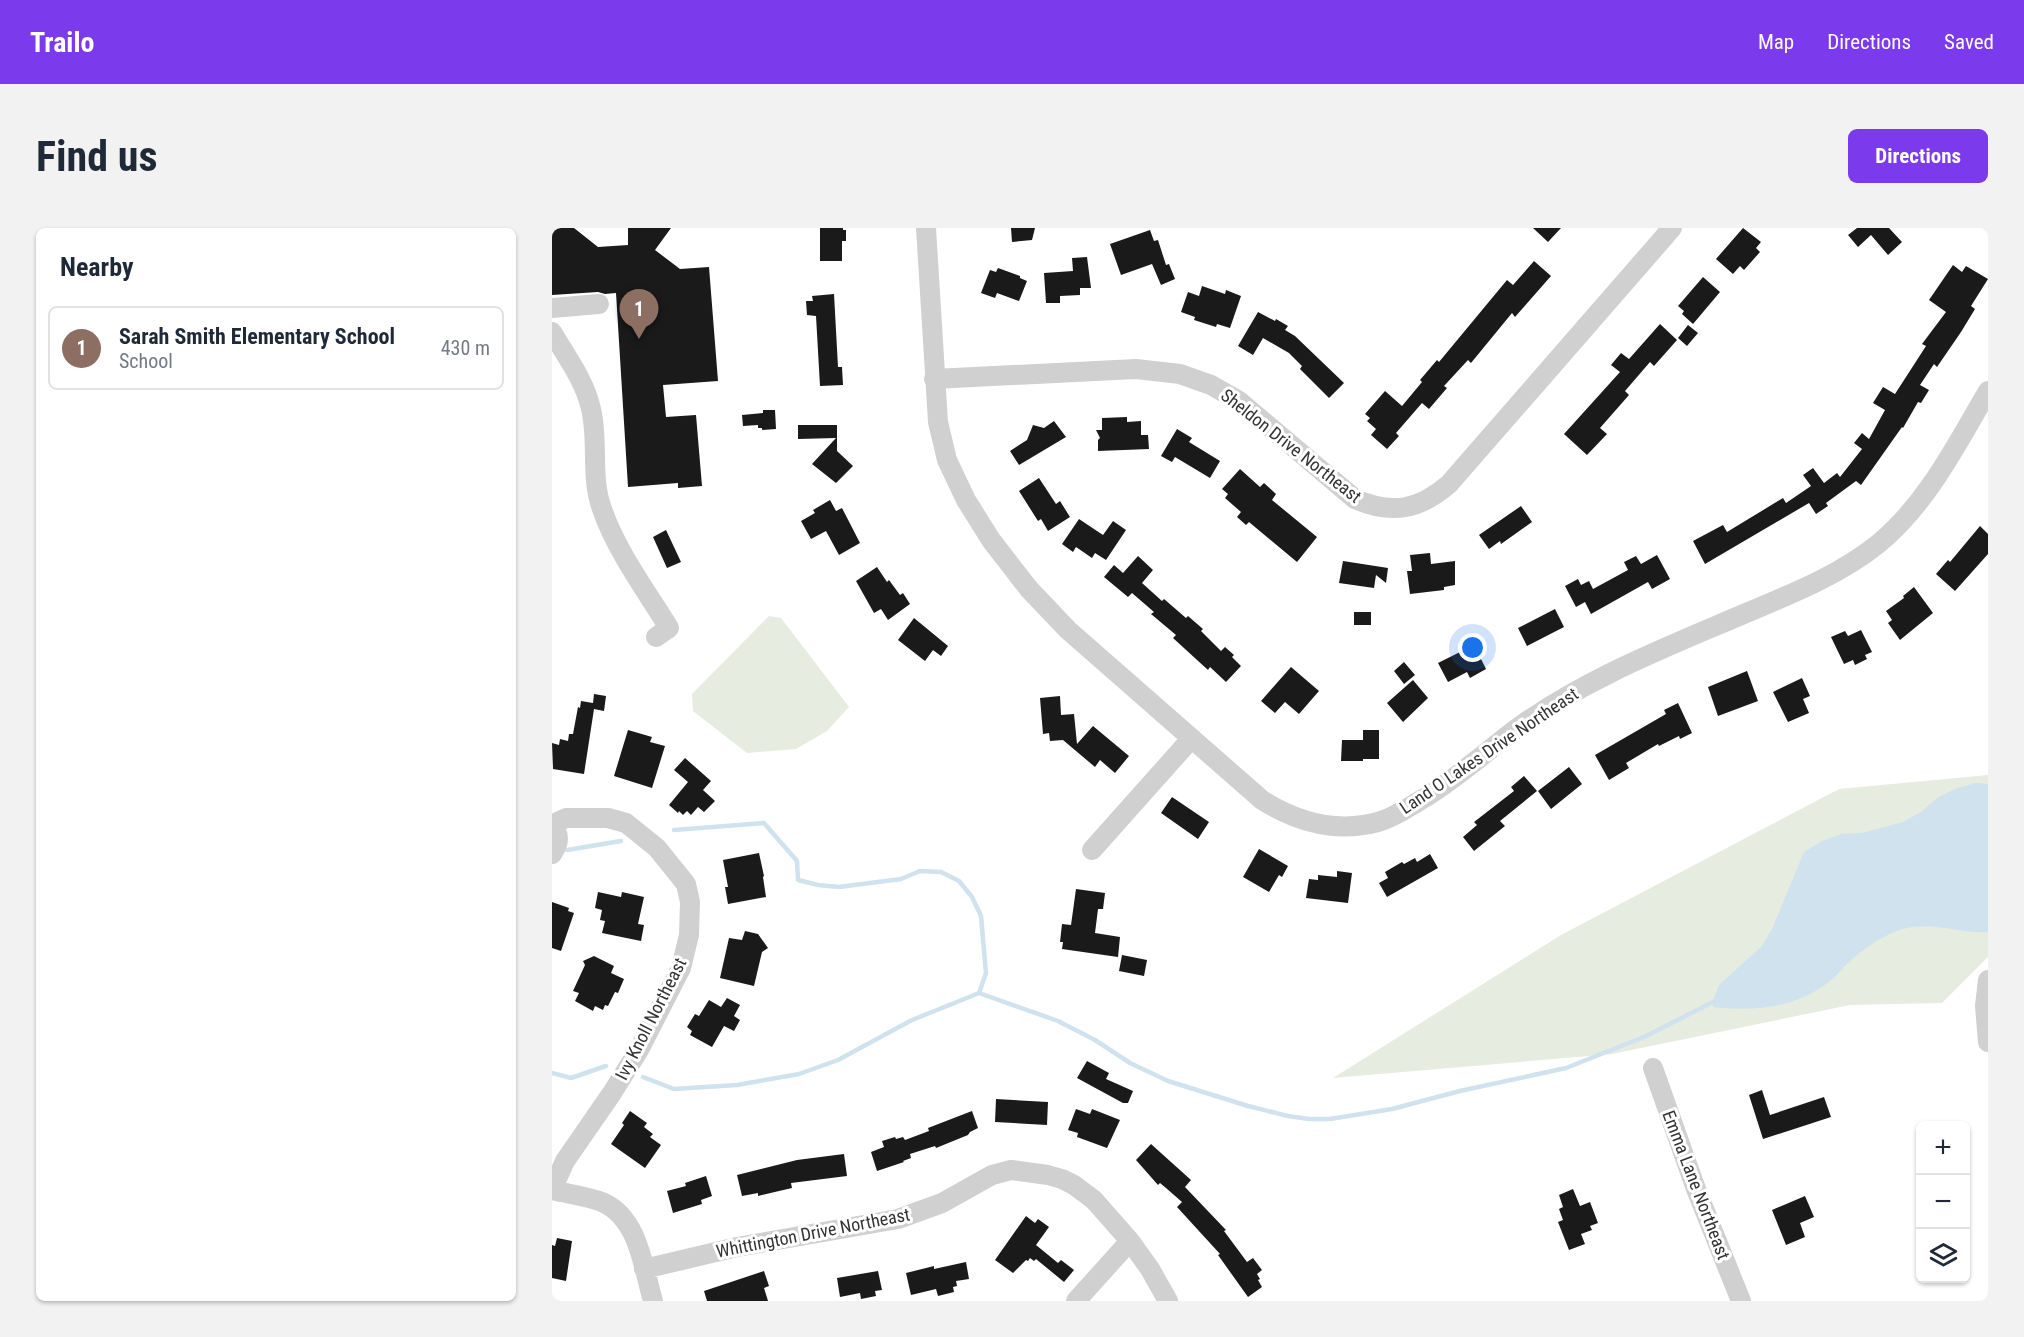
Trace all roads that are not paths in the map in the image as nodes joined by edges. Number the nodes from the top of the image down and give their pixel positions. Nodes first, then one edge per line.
1 (926, 228) edge
2 (1672, 228) edge
3 (599, 304) dead end
4 (552, 308) edge
5 (552, 332) edge
6 (934, 379) junction
7 (1988, 391) edge
8 (656, 637) dead end
9 (1191, 739) junction
10 (552, 824) edge
11 (1092, 849) dead end
12 (552, 854) edge
13 (1988, 980) edge
14 (1988, 1042) edge
15 (1653, 1068) dead end
16 (552, 1190) edge
17 (1130, 1241) junction
18 (644, 1269) junction
19 (653, 1301) edge
20 (1076, 1301) edge
21 (1168, 1301) edge
22 (1742, 1301) edge

1 - 6 street, Land O Lakes Drive Northeast
2 - 6 street, Sheldon Drive Northeast
3 - 4 street
5 - 8 street
6 - 9 street, Land O Lakes Drive Northeast
7 - 9 street, Land O Lakes Drive Northeast
9 - 11 street
10 - 12 street, Ivy Knoll Northeast
10 - 16 street, Ivy Knoll Northeast
13 - 14 street
15 - 22 street, Emma Lane Northeast
16 - 18 street
17 - 18 street, Whittington Drive Northeast
17 - 20 street
17 - 21 street, Whittington Drive Northeast
18 - 19 street

